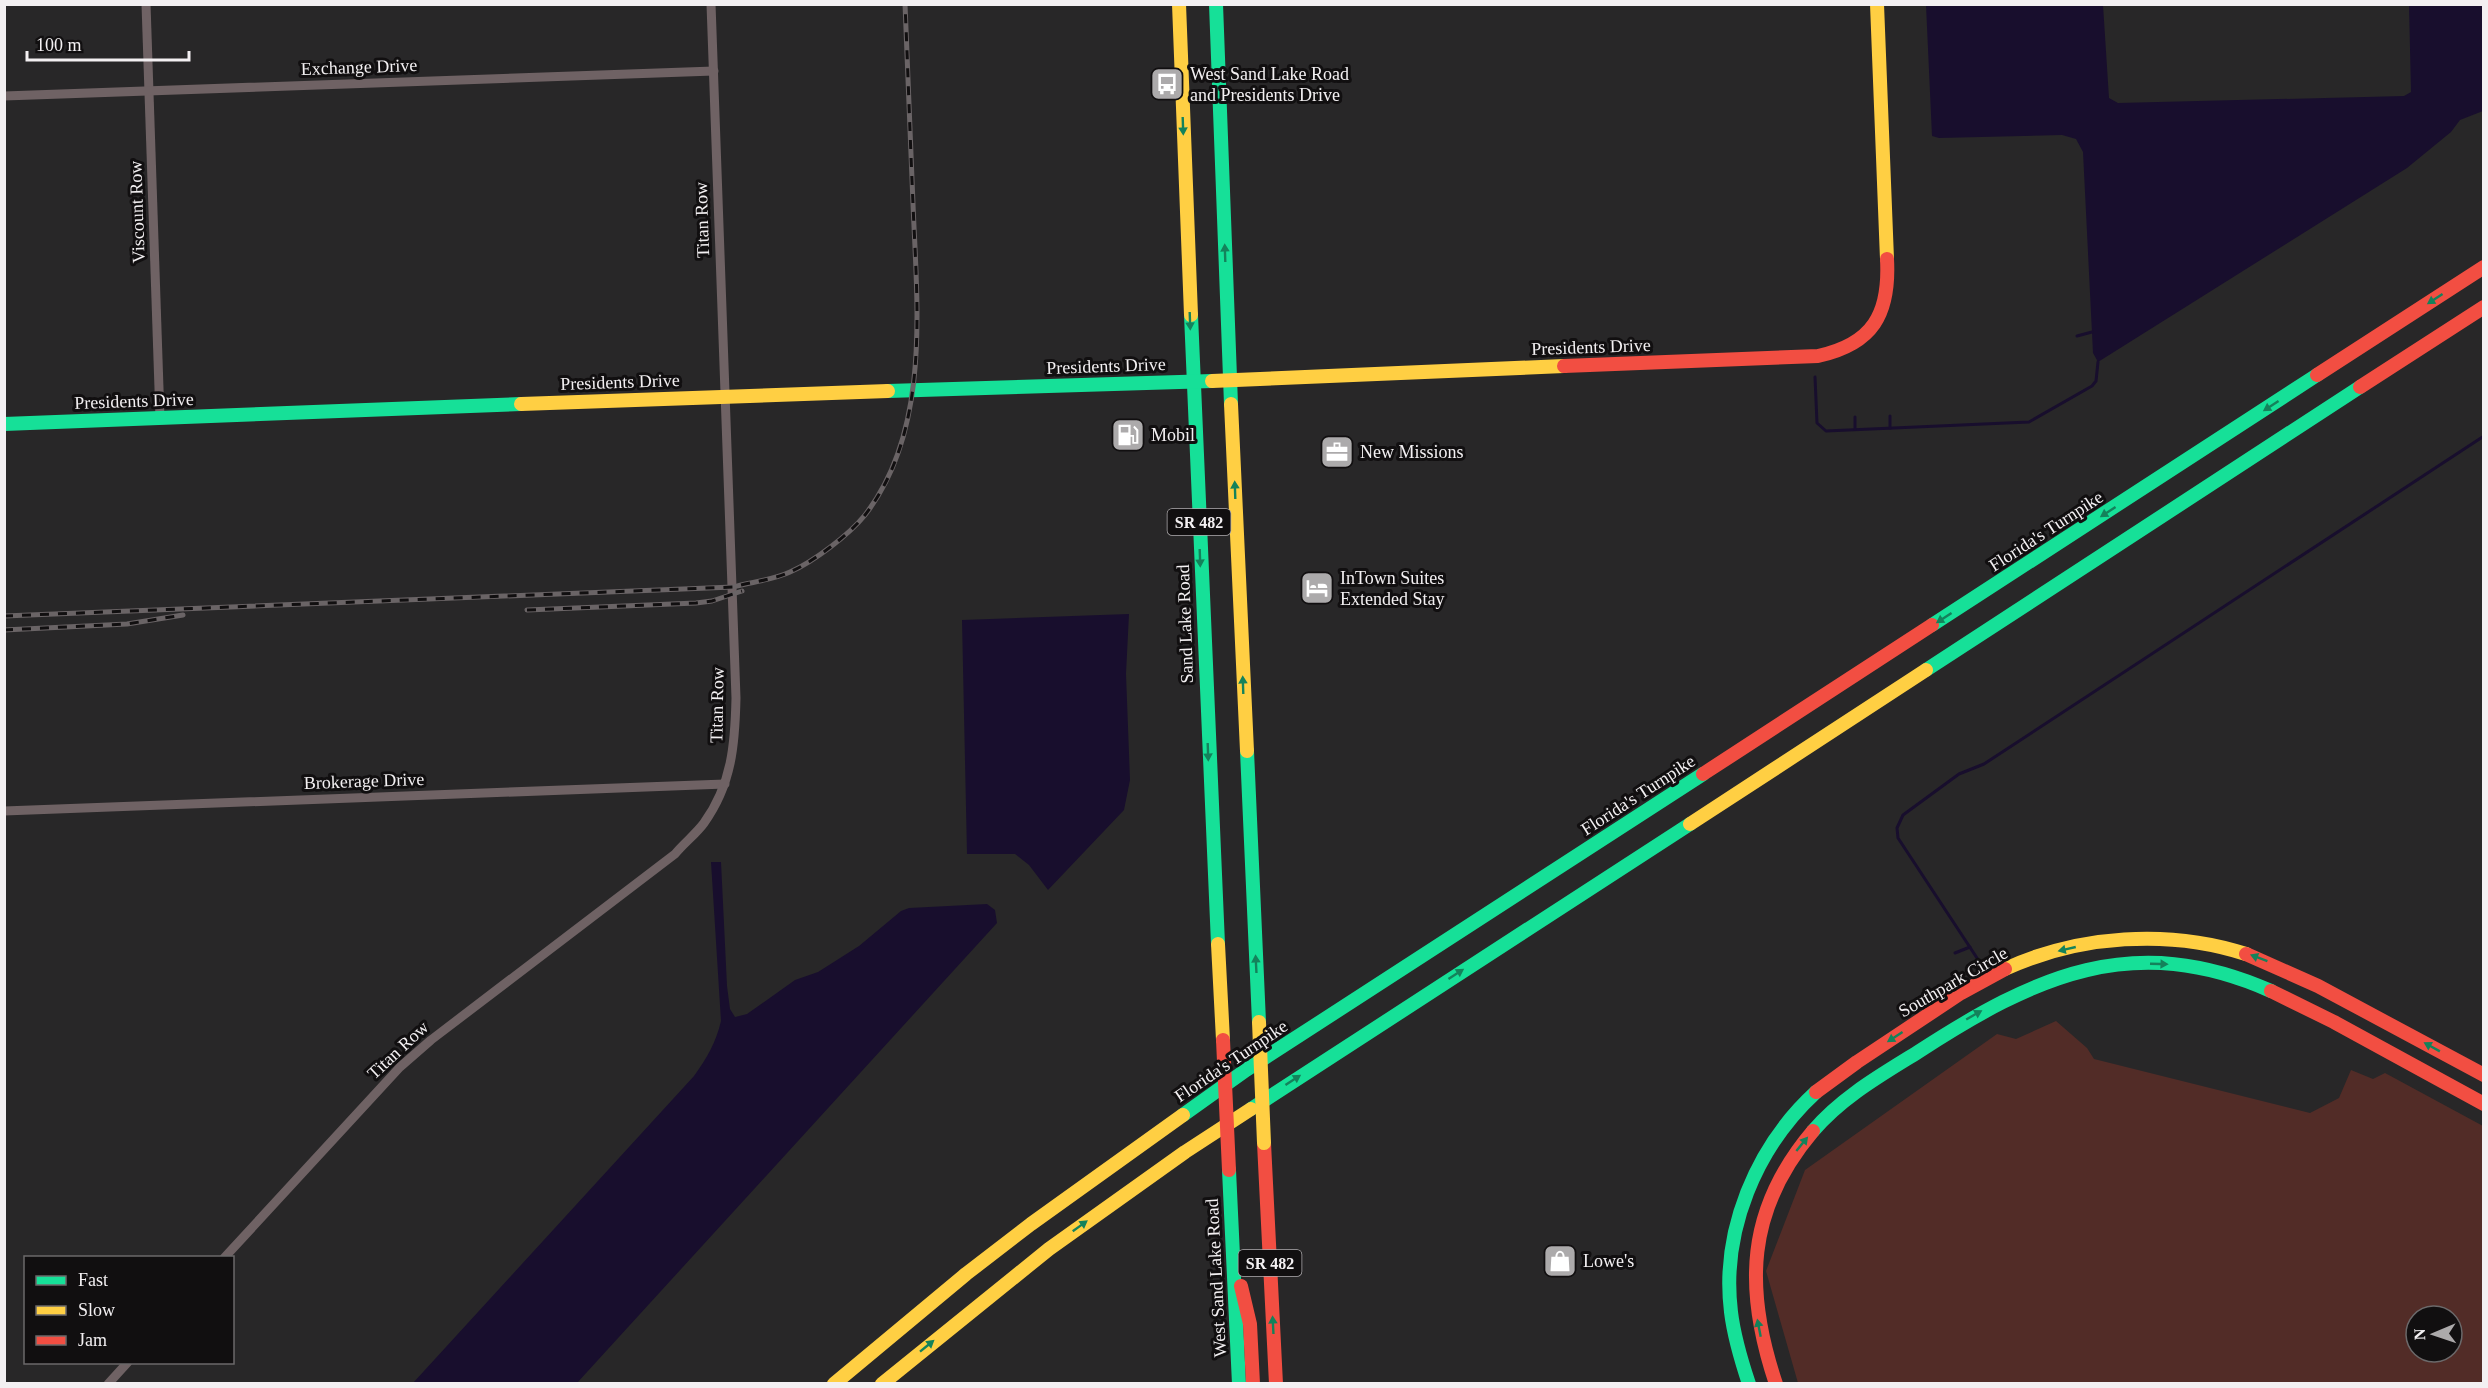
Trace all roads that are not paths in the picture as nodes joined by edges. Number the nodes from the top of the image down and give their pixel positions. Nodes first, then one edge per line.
1 (146, 4) edge
2 (711, 4) edge
3 (1179, 4) edge
4 (1216, 4) edge
5 (1877, 4) edge
6 (714, 71) junction
7 (149, 90) junction
8 (4, 96) edge
9 (2484, 267) edge
10 (2484, 307) edge
11 (1230, 380) junction
12 (1193, 381) junction
13 (725, 396) junction
14 (160, 418) junction
15 (4, 424) edge
16 (725, 784) junction
17 (4, 811) edge
18 (2484, 1075) edge
19 (2484, 1104) edge
20 (1229, 1170) joint
21 (1233, 1248) junction
22 (225, 1256) edge
23 (126, 1364) edge
24 (108, 1383) edge
25 (834, 1383) edge
26 (882, 1383) edge
27 (1239, 1383) edge
28 (1253, 1383) edge
29 (1276, 1383) edge
30 (1749, 1383) edge
31 (1776, 1383) edge

1 - 7 street, Viscount Row
2 - 6 street, Titan Row
3 -> 12 main road, Sand Lake Road / SR 482
11 -> 4 main road, SR 482
5 - 11 main road, Presidents Drive
6 - 7 street, Exchange Drive
6 - 13 street, Titan Row
7 - 8 street, Exchange Drive
7 - 14 street, Viscount Row
9 -> 25 main road, Florida's Turnpike
26 -> 10 main road
11 - 12 main road, Presidents Drive
29 -> 11 main road, SR 482, bridge
12 - 13 main road, Presidents Drive
12 -> 20 main road, Sand Lake Road / SR 482, bridge
13 - 14 main road, Presidents Drive
13 - 16 street, Titan Row
14 - 15 main road, Presidents Drive
16 - 17 street, Brokerage Drive
16 - 22 street, Titan Row
18 -> 30 main road, Southpark Circle
31 -> 19 main road
20 - 21 main road, West Sand Lake Road / SR 482
21 - 27 main road, West Sand Lake Road / SR 482
21 - 28 main road
23 - 24 street

